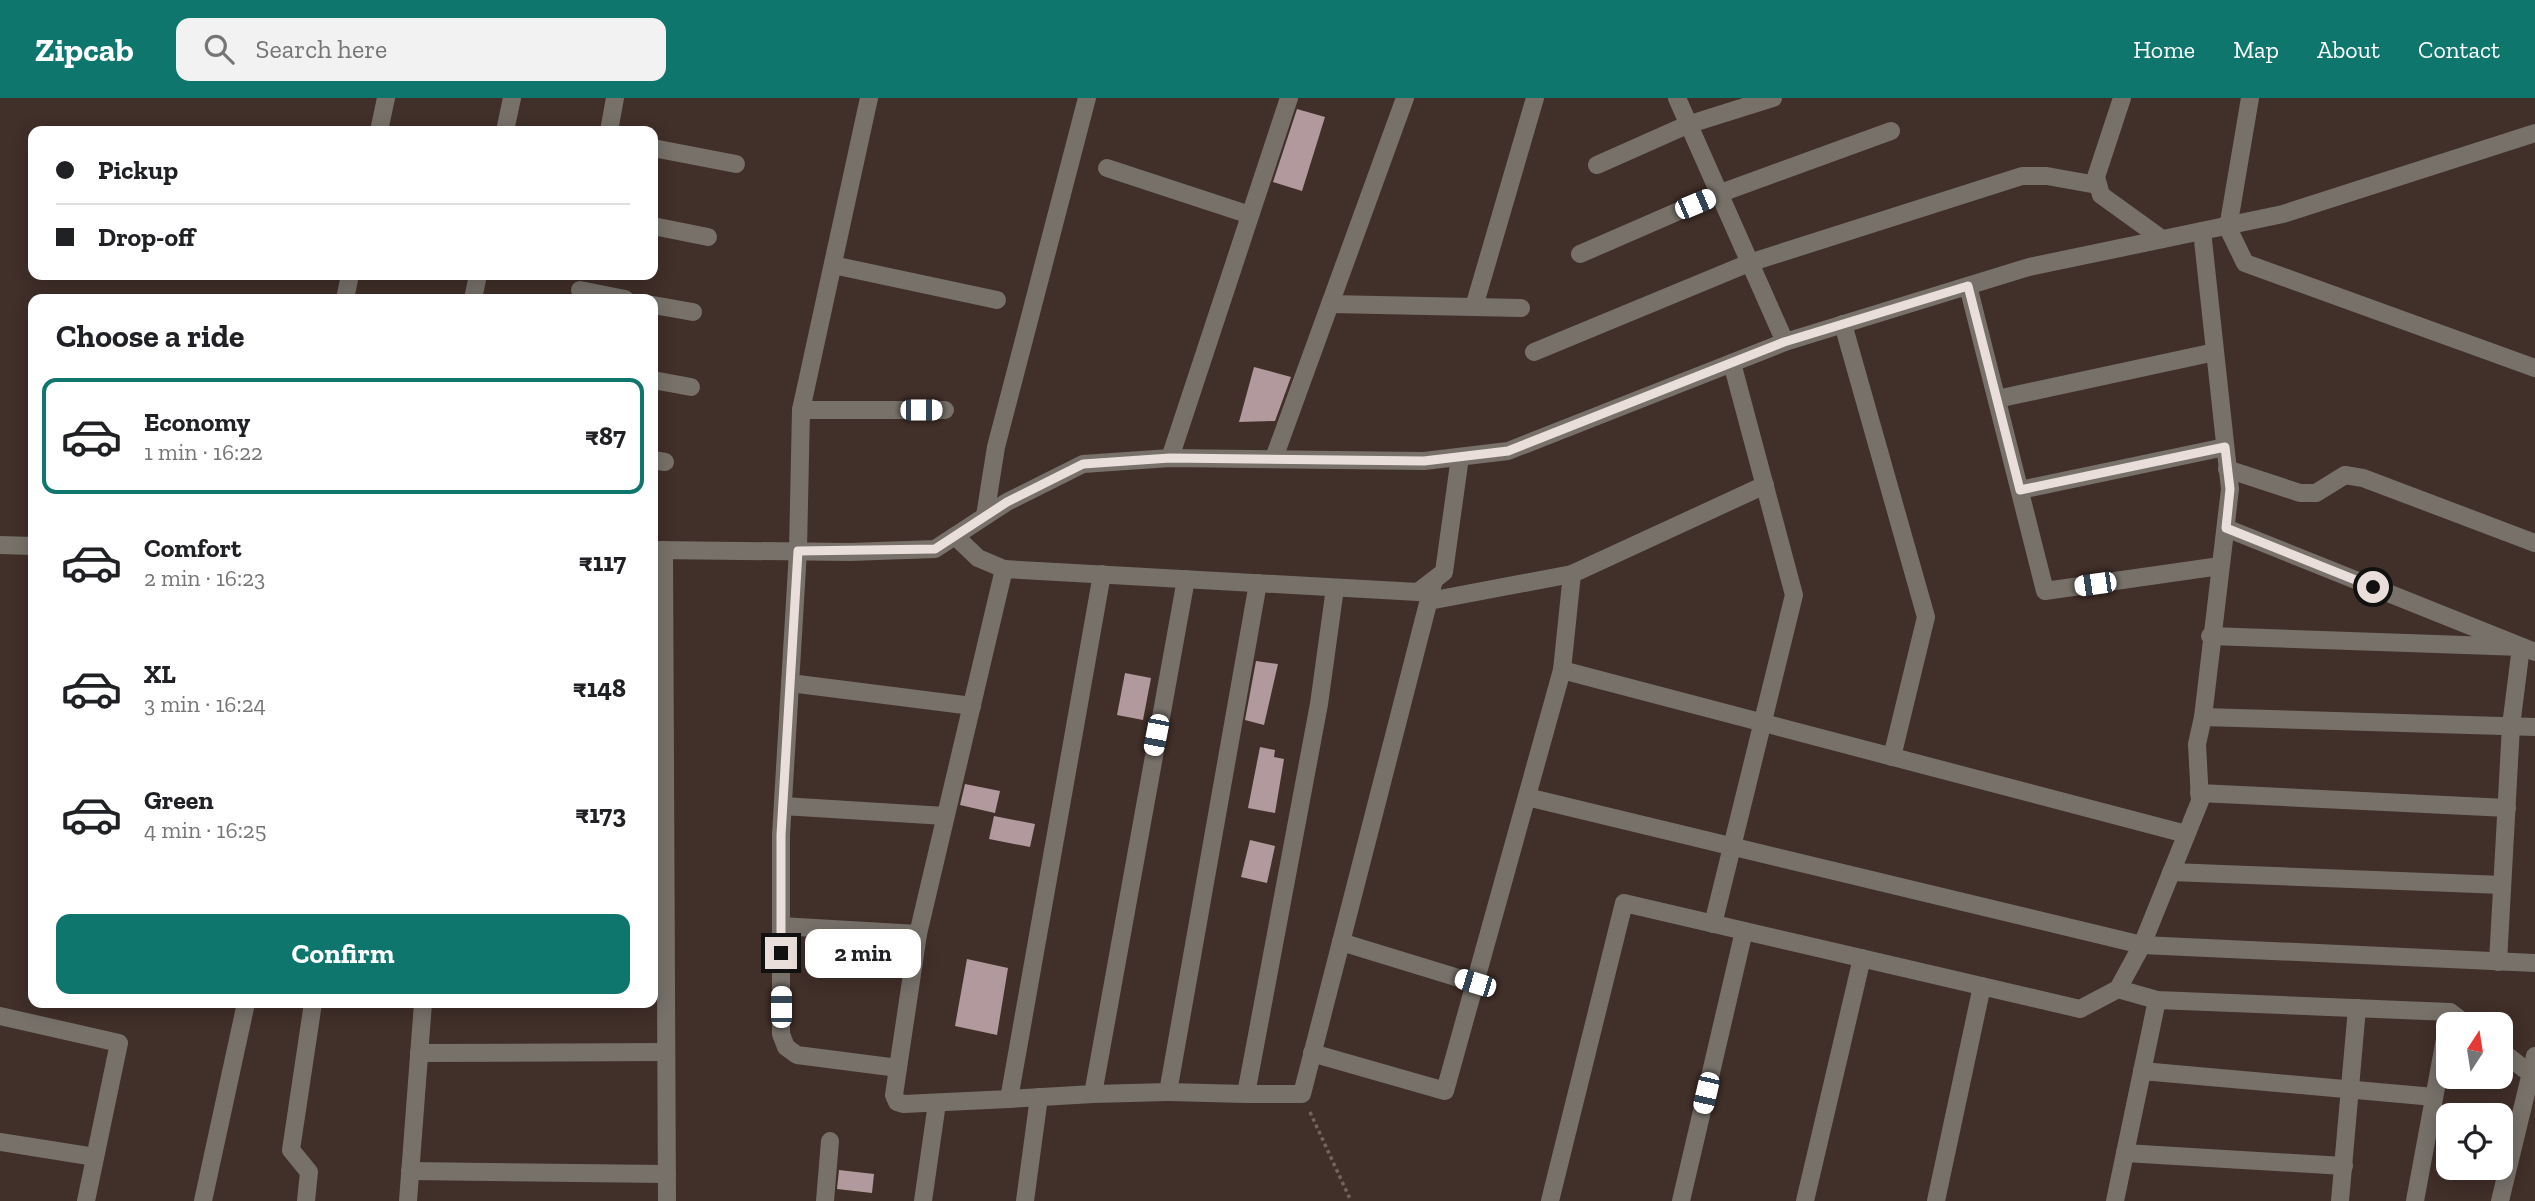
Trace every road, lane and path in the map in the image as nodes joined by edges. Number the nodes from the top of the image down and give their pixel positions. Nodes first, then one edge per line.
1 (386, 98) edge
2 (512, 98) edge
3 (615, 98) edge
4 (869, 98) edge
5 (1087, 98) edge
6 (1289, 98) edge
7 (1405, 98) edge
8 (1535, 98) edge
9 (1677, 98) edge
10 (1773, 98) edge
11 (2122, 98) edge
12 (2250, 98) edge
13 (1687, 125) junction
14 (380, 126) edge
15 (506, 126) edge
16 (610, 126) edge
17 (1891, 131) dead end
18 (2535, 133) edge
19 (658, 149) edge
20 (736, 164) dead end
21 (1597, 165) dead end
22 (1107, 168) dead end
23 (2096, 186) junction
24 (1718, 194) junction
25 (1250, 215) junction
26 (658, 227) edge
27 (2228, 228) junction
28 (2202, 231) junction
29 (708, 237) dead end
30 (2162, 239) junction
31 (1580, 254) dead end
32 (1749, 263) junction
33 (832, 265) junction
34 (1968, 286) junction
35 (580, 288) edge
36 (605, 294) edge
37 (997, 300) dead end
38 (1330, 304) junction
39 (658, 305) edge
40 (1474, 307) junction
41 (1521, 308) dead end
42 (693, 312) dead end
43 (1843, 324) junction
44 (1784, 342) junction
45 (1534, 352) dead end
46 (2215, 352) junction
47 (1732, 363) junction
48 (2535, 368) edge
49 (658, 381) edge
50 (691, 387) dead end
51 (1997, 399) junction
52 (801, 410) junction
53 (945, 410) dead end
54 (2225, 447) junction
55 (1460, 457) junction
56 (1170, 458) junction
57 (1274, 458) junction
58 (2227, 469) junction
59 (1765, 485) junction
60 (2020, 490) junction
61 (985, 516) junction
62 (2226, 528) junction
63 (955, 536) junction
64 (2535, 543) edge
65 (0, 545) edge
66 (28, 545) edge
67 (659, 550) edge
68 (798, 551) junction
69 (2220, 566) junction
70 (1004, 569) junction
71 (1102, 574) junction
72 (1572, 574) junction
73 (1185, 579) junction
74 (1434, 580) junction
75 (1258, 583) junction
76 (1335, 588) junction
77 (1429, 601) junction
78 (2210, 636) junction
79 (2528, 649) edge
80 (1562, 670) junction
81 (790, 683) junction
82 (971, 706) junction
83 (2203, 717) junction
84 (1762, 722) junction
85 (2511, 726) junction
86 (2535, 727) edge
87 (1892, 757) junction
88 (2199, 793) junction
89 (1527, 797) junction
90 (659, 805) edge
91 (783, 806) junction
92 (2507, 808) junction
93 (946, 816) junction
94 (2186, 834) junction
95 (1731, 845) junction
96 (2171, 872) junction
97 (2502, 885) junction
98 (1713, 924) junction
99 (781, 926) junction
100 (1744, 931) junction
101 (659, 932) edge
102 (918, 934) junction
103 (1341, 942) junction
104 (2142, 944) junction
105 (1862, 958) junction
106 (2498, 962) junction
107 (2535, 962) edge
108 (1475, 983) junction
109 (1982, 986) junction
110 (2118, 989) junction
111 (2157, 1000) junction
112 (245, 1008) edge
113 (312, 1008) edge
114 (424, 1008) edge
115 (2357, 1008) junction
116 (2450, 1012) edge
117 (0, 1016) edge
118 (666, 1052) junction
119 (419, 1053) junction
120 (1312, 1053) junction
121 (2535, 1056) edge
122 (2513, 1060) edge
123 (898, 1068) junction
124 (2142, 1071) junction
125 (2531, 1074) junction
126 (2436, 1086) edge
127 (2351, 1089) junction
128 (1168, 1092) junction
129 (1093, 1094) junction
130 (1246, 1094) junction
131 (1301, 1094) junction
132 (1039, 1097) junction
133 (2434, 1097) junction
134 (1009, 1099) junction
135 (937, 1103) junction
136 (830, 1141) dead end
137 (0, 1142) edge
138 (2125, 1153) junction
139 (95, 1157) junction
140 (2344, 1166) junction
141 (410, 1171) junction
142 (667, 1174) junction
143 (86, 1201) edge
144 (203, 1201) edge
145 (306, 1201) edge
146 (408, 1201) edge
147 (667, 1201) edge
148 (825, 1201) edge
149 (923, 1201) edge
150 (1025, 1201) edge
151 (1351, 1201) edge
152 (1550, 1201) edge
153 (1681, 1201) edge
154 (1805, 1201) edge
155 (1936, 1201) edge
156 (2115, 1201) edge
157 (2340, 1201) edge
158 (2415, 1201) edge
159 (2500, 1201) edge

1 - 14 street
2 - 15 street
3 - 16 street
4 - 33 street
5 - 61 street
6 - 25 street
7 - 38 street
8 - 40 street
9 - 13 street
10 - 13 street
11 - 23 street
12 - 27 street
13 - 21 street
13 - 24 street
17 - 24 street
18 - 27 street
19 - 20 street
22 - 25 street
23 - 30 street
23 - 32 street
24 - 31 street
24 - 32 street
25 - 56 street
26 - 29 street
27 - 28 street
27 - 48 street
28 - 30 street
28 - 46 street
30 - 34 street
32 - 44 street
32 - 45 street
33 - 37 street
33 - 52 street
34 - 43 street
34 - 51 street
35 - 36 street
38 - 40 street
38 - 57 street
39 - 42 street
40 - 41 street
43 - 44 street
43 - 87 street
44 - 47 street
46 - 51 street
46 - 54 street
47 - 55 street
47 - 59 street
49 - 50 street
51 - 60 street
52 - 53 street
52 - 68 street
54 - 58 street
54 - 60 street
55 - 57 street
55 - 74 street
56 - 57 street
56 - 61 street
58 - 62 street
58 - 64 street
59 - 72 street
59 - 84 street
60 - 69 street
61 - 63 street
62 - 69 street
62 - 79 street
63 - 68 street
63 - 70 street
65 - 66 street
67 - 68 street
67 - 90 street
68 - 81 street
69 - 78 street
70 - 71 street
70 - 82 street
71 - 73 street
71 - 134 street
72 - 77 street
72 - 80 street
73 - 75 street
73 - 129 street
74 - 76 street
74 - 77 street
75 - 76 street
75 - 128 street
76 - 130 street
77 - 103 street
78 - 79 street
78 - 83 street
79 - 85 street
80 - 84 street
80 - 89 street
81 - 82 street
81 - 91 street
82 - 93 street
83 - 85 street
83 - 88 street
84 - 87 street
84 - 95 street
85 - 86 street
85 - 92 street
87 - 94 street
88 - 92 street
88 - 94 street
89 - 95 street
89 - 108 street
90 - 101 street
91 - 93 street
91 - 99 street
92 - 97 street
93 - 102 street
94 - 96 street
95 - 98 street
95 - 104 street
96 - 97 street
96 - 104 street
97 - 106 street
98 - 100 street
98 - 152 street
99 - 102 street
99 - 123 street
100 - 105 street
100 - 153 street
101 - 118 street
102 - 123 street
103 - 108 street
103 - 120 street
104 - 106 street
104 - 110 street
105 - 109 street
105 - 154 street
106 - 107 street
108 - 120 street
109 - 110 street
109 - 155 street
110 - 111 street
111 - 115 street
111 - 124 street
112 - 144 street
113 - 145 street
114 - 119 street
115 - 116 street
115 - 127 street
117 - 139 street
118 - 119 street
118 - 142 street
119 - 141 street
120 - 131 street
121 - 125 street
122 - 125 street
123 - 135 street
124 - 127 street
124 - 138 street
125 - 159 street
126 - 133 street
127 - 133 street
127 - 140 street
128 - 129 street
128 - 130 street
129 - 132 street
130 - 131 street
131 - 151 path
132 - 134 street
132 - 150 street
133 - 158 street
134 - 135 street
135 - 149 street
136 - 148 street
137 - 139 street
138 - 140 street
138 - 156 street
139 - 143 street
140 - 157 street
141 - 142 street
141 - 146 street
142 - 147 street

